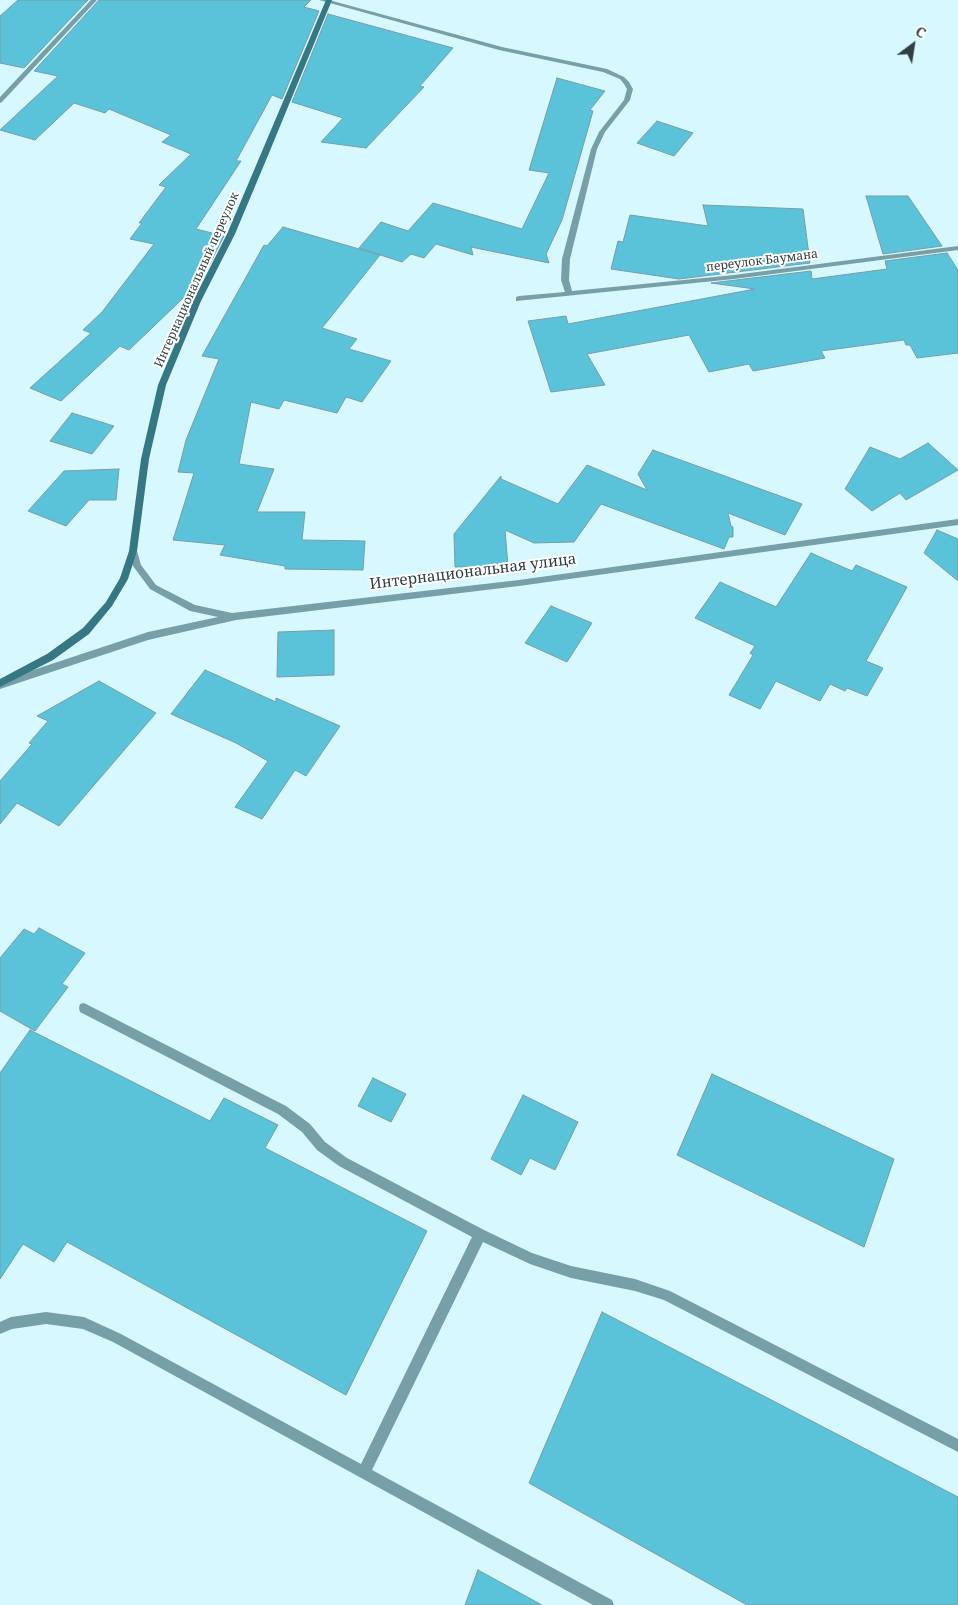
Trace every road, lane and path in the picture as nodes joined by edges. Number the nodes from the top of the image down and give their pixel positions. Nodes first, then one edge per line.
1 (94, 0) edge
2 (326, 1) edge
3 (0, 101) edge
4 (958, 248) edge
5 (569, 294) junction
6 (519, 299) dead end
7 (958, 522) edge
8 (133, 550) junction
9 (110, 604) joint
10 (236, 616) junction
11 (0, 684) edge
12 (84, 1008) dead end
13 (480, 1234) junction
14 (0, 1328) edge
15 (958, 1446) edge
16 (364, 1473) junction
17 (607, 1605) edge

1 - 3 street
2 - 5 street
2 - 8 street, Интернациональный переулок
4 - 5 street, переулок Баумана
5 - 6 street, переулок Баумана
7 - 10 street, Интернациональная улица
8 - 9 street, Интернациональный переулок
8 - 10 street
9 - 11 street, Интернациональная улица
10 - 11 street, Интернациональная улица
12 - 13 street
13 - 15 street
13 - 16 street
14 - 16 street
16 - 17 street

